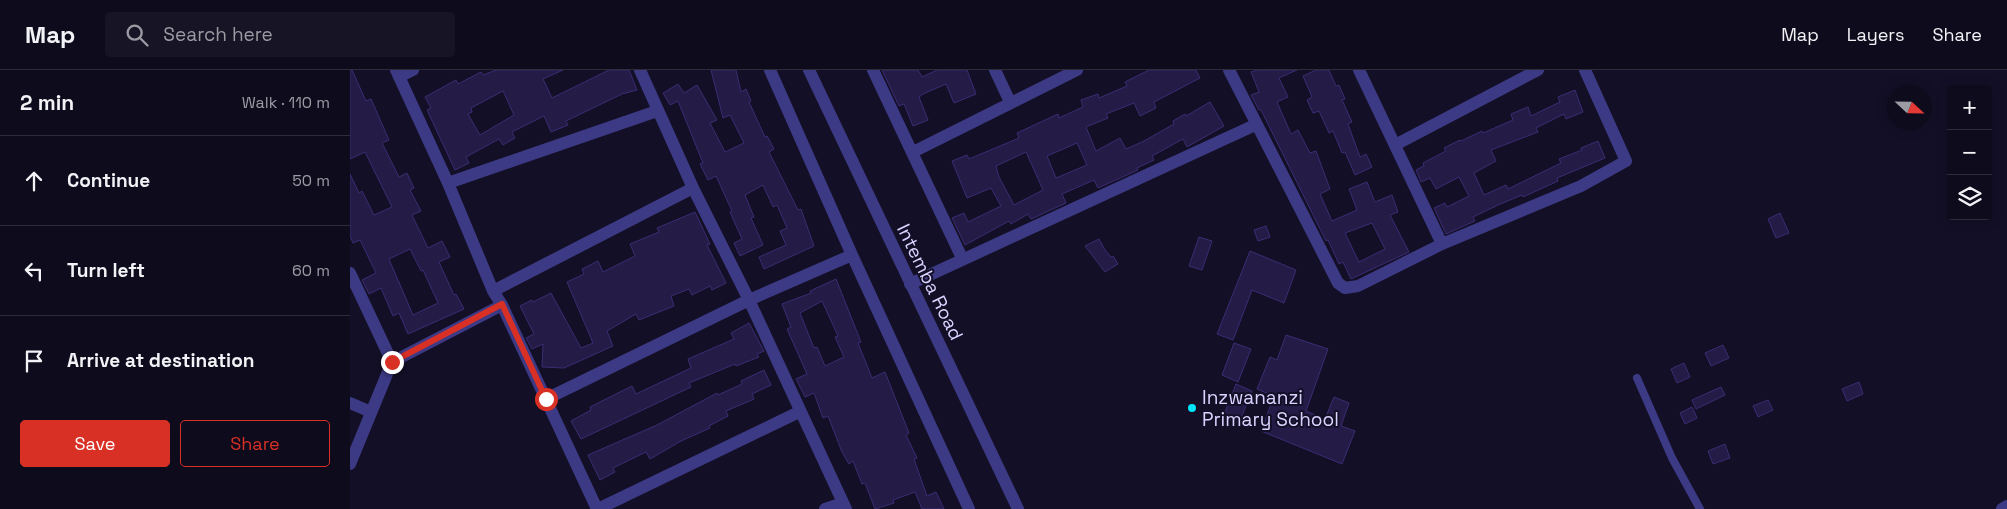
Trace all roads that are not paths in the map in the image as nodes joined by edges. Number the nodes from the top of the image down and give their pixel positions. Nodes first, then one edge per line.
1 (413, 70) edge
2 (640, 70) edge
3 (770, 70) edge
4 (809, 70) edge
5 (873, 70) edge
6 (995, 70) edge
7 (1077, 70) edge
8 (1229, 70) edge
9 (1538, 70) edge
10 (1585, 70) edge
11 (1363, 71) edge
12 (397, 73) edge
13 (1010, 102) junction
14 (657, 111) junction
15 (1256, 125) junction
16 (1395, 145) junction
17 (913, 152) junction
18 (448, 183) junction
19 (693, 188) junction
20 (1442, 244) junction
21 (852, 256) junction
22 (962, 258) junction
23 (350, 273) edge
24 (910, 284) junction
25 (493, 291) junction
26 (749, 300) junction
27 (502, 304) junction
28 (392, 362) junction
29 (1637, 378) dead end
30 (546, 399) junction
31 (350, 403) edge
32 (371, 412) junction
33 (799, 412) junction
34 (350, 464) edge
35 (845, 506) edge
36 (2007, 506) edge
37 (598, 509) edge
38 (825, 509) edge
39 (969, 509) edge
40 (1018, 509) edge
41 (1700, 509) edge
42 (2002, 509) edge

1 - 12 street
2 - 14 street
3 - 21 street
4 - 24 street, Intemba Road
5 - 17 street
6 - 13 street
7 - 13 street
8 - 15 street
9 - 16 street
10 - 20 street
11 - 16 street
12 - 18 street
13 - 17 street
14 - 18 street
14 - 19 street
15 - 20 street
15 - 22 street
16 - 20 street
17 - 22 street
18 - 25 street
19 - 25 street
19 - 26 street
21 - 26 street
21 - 39 street
22 - 24 street
23 - 28 street
24 - 40 street, Intemba Road
25 - 27 street
26 - 30 street
26 - 33 street
27 - 28 street
27 - 30 street
28 - 32 street
29 - 41 lane
30 - 37 street
31 - 32 street
32 - 34 street
33 - 35 street
33 - 37 street
35 - 38 street
36 - 42 street

